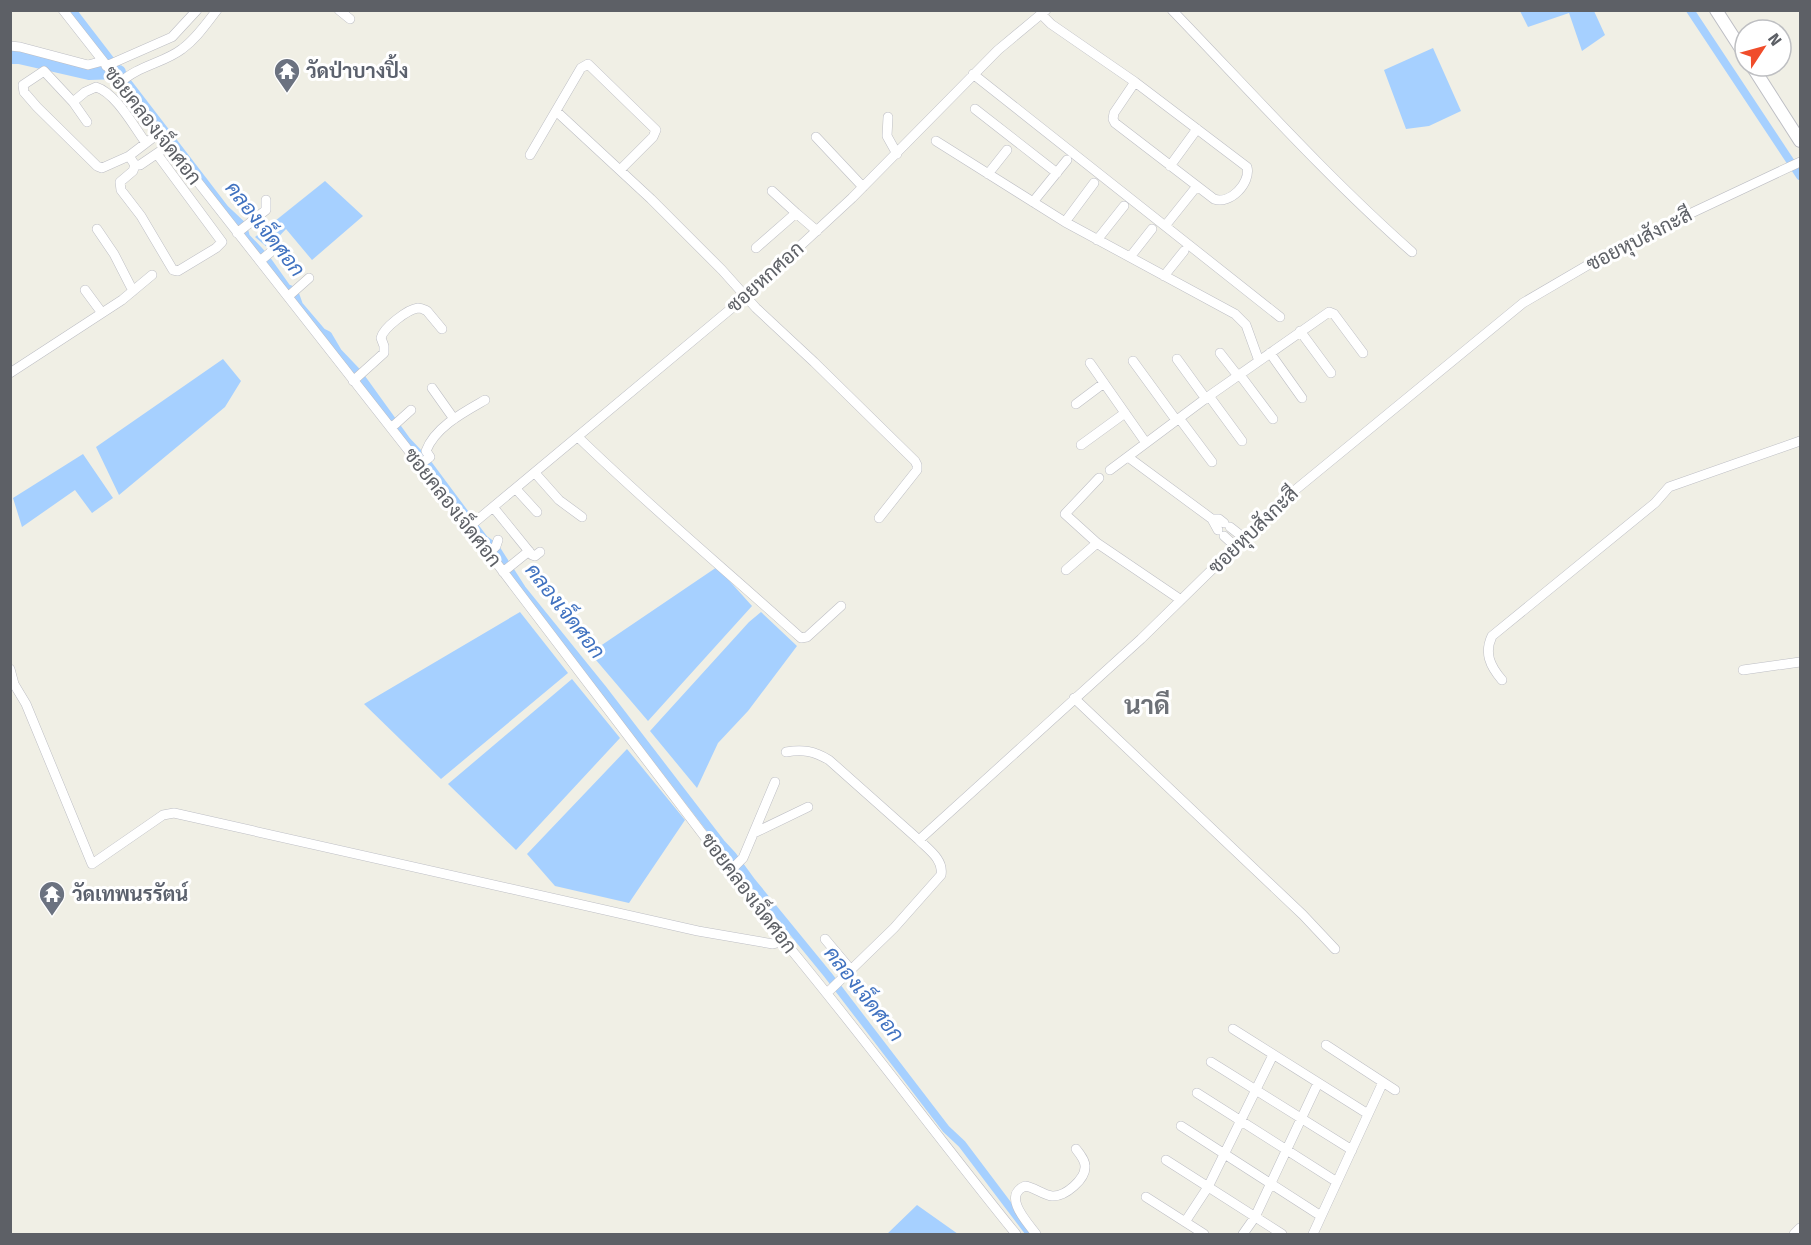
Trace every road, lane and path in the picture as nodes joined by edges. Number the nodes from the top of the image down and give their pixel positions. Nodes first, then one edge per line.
1 (63, 10) edge
2 (197, 10) edge
3 (217, 10) edge
4 (339, 10) edge
5 (1172, 10) edge
6 (1716, 10) edge
7 (1046, 17) edge
8 (350, 20) dead end
9 (1733, 36) edge
10 (10, 46) edge
11 (106, 64) junction
12 (978, 78) junction
13 (1760, 78) edge
14 (124, 80) junction
15 (1135, 82) junction
16 (73, 102) junction
17 (975, 108) dead end
18 (556, 111) junction
19 (888, 117) dead end
20 (87, 122) dead end
21 (1197, 129) junction
22 (159, 133) junction
23 (816, 137) dead end
24 (936, 141) dead end
25 (1800, 141) edge
26 (146, 144) junction
27 (169, 146) junction
28 (1007, 150) dead end
29 (157, 153) junction
30 (897, 154) junction
31 (530, 155) dead end
32 (129, 156) junction
33 (1067, 160) dead end
34 (1800, 162) edge
35 (135, 165) junction
36 (1170, 165) junction
37 (620, 170) junction
38 (1057, 172) junction
39 (988, 174) junction
40 (1094, 183) dead end
41 (1197, 186) junction
42 (862, 187) junction
43 (772, 191) dead end
44 (266, 200) dead end
45 (1033, 202) junction
46 (1124, 206) dead end
47 (796, 213) junction
48 (1065, 222) junction
49 (1165, 226) junction
50 (97, 229) dead end
51 (1152, 229) dead end
52 (817, 231) junction
53 (239, 232) junction
54 (1097, 240) junction
55 (278, 246) dead end
56 (756, 248) dead end
57 (1184, 252) dead end
58 (1412, 252) dead end
59 (1130, 257) junction
60 (264, 258) junction
61 (152, 274) dead end
62 (1164, 276) junction
63 (309, 278) dead end
64 (84, 290) dead end
65 (132, 291) junction
66 (290, 296) junction
67 (750, 302) junction
68 (102, 313) junction
69 (1280, 317) dead end
70 (442, 329) dead end
71 (1300, 331) junction
72 (1363, 352) dead end
73 (1220, 353) dead end
74 (1270, 353) junction
75 (1177, 359) dead end
76 (1133, 361) dead end
77 (1259, 361) junction
78 (1090, 363) dead end
79 (10, 373) edge
80 (1331, 373) dead end
81 (1239, 376) junction
82 (355, 379) junction
83 (1104, 383) junction
84 (432, 388) dead end
85 (1208, 398) junction
86 (1302, 398) dead end
87 (485, 400) dead end
88 (1076, 404) dead end
89 (411, 410) dead end
90 (1125, 413) junction
91 (454, 419) junction
92 (1178, 419) junction
93 (1273, 419) dead end
94 (391, 428) junction
95 (578, 437) junction
96 (1242, 441) dead end
97 (1800, 441) edge
98 (1146, 443) junction
99 (1081, 445) dead end
100 (1128, 457) junction
101 (423, 462) junction
102 (1212, 462) dead end
103 (1110, 470) dead end
104 (1099, 477) dead end
105 (539, 478) junction
106 (520, 494) junction
107 (497, 512) junction
108 (537, 512) dead end
109 (582, 517) dead end
110 (879, 518) dead end
111 (469, 527) junction
112 (1224, 529) junction
113 (1244, 538) junction
114 (1097, 543) junction
115 (1235, 546) junction
116 (529, 551) junction
117 (540, 552) dead end
118 (507, 569) junction
119 (1066, 570) dead end
120 (1181, 600) junction
121 (841, 606) dead end
122 (1800, 662) edge
123 (10, 669) edge
124 (1743, 670) dead end
125 (1502, 680) dead end
126 (12, 683) edge
127 (1078, 702) junction
128 (786, 752) dead end
129 (775, 782) dead end
130 (808, 807) dead end
131 (754, 833) junction
132 (919, 840) junction
133 (735, 867) junction
134 (825, 939) dead end
135 (784, 941) junction
136 (1335, 949) dead end
137 (851, 970) junction
138 (832, 989) junction
139 (1233, 1029) dead end
140 (1326, 1045) dead end
141 (1273, 1055) junction
142 (1211, 1062) dead end
143 (1383, 1082) junction
144 (1318, 1083) junction
145 (1256, 1089) junction
146 (1395, 1090) dead end
147 (1197, 1093) dead end
148 (1368, 1114) junction
149 (1303, 1119) junction
150 (1240, 1120) junction
151 (1181, 1126) dead end
152 (1076, 1149) dead end
153 (1286, 1149) junction
154 (1352, 1150) junction
155 (1224, 1154) junction
156 (1166, 1160) dead end
157 (1337, 1182) junction
158 (1269, 1183) junction
159 (1208, 1187) junction
160 (1146, 1197) dead end
161 (1014, 1205) junction
162 (1001, 1215) junction
163 (1321, 1216) junction
164 (1255, 1217) junction
165 (1185, 1222) junction
166 (1800, 1228) edge
167 (1016, 1234) edge
168 (1036, 1234) edge
169 (1204, 1234) edge
170 (1243, 1234) edge
171 (1282, 1234) edge
172 (1312, 1234) edge
173 (1794, 1234) edge

1 - 11 street, ซอยคลองเจ็ดศอก
2 - 11 street
3 - 14 street
4 - 8 street
5 - 58 street
6 - 9 street
7 - 12 street, ซอยหกศอก
7 - 15 street
10 - 11 street
11 - 14 street, ซอยคลองเจ็ดศอก
12 - 30 street, ซอยหกศอก
12 - 49 street
13 - 25 street
14 - 22 street, ซอยคลองเจ็ดศอก
15 - 21 street
15 - 36 street
16 - 20 street
16 - 26 street
16 - 32 street
17 - 38 street
18 - 31 street
18 - 37 street
18 - 37 street
19 - 30 street
21 - 36 street
21 - 41 street
22 - 26 street
22 - 27 street, ซอยคลองเจ็ดศอก
23 - 42 street
24 - 39 street
26 - 32 street
27 - 29 street
27 - 53 street, ซอยคลองเจ็ดศอก
28 - 39 street
29 - 35 street
29 - 35 street
30 - 42 street, ซอยหกศอก
32 - 35 street
33 - 38 street
34 - 113 street, ซอยหุบสังกะสี
36 - 41 street
37 - 67 street
38 - 45 street
39 - 45 street
40 - 48 street
41 - 49 street
42 - 52 street, ซอยหกศอก
43 - 47 street
44 - 53 street
45 - 48 street
46 - 54 street
47 - 52 street
47 - 56 street
48 - 54 street
49 - 69 street
50 - 65 street
51 - 59 street
52 - 67 street, ซอยหกศอก
53 - 60 street, ซอยคลองเจ็ดศอก
54 - 59 street
55 - 60 street
57 - 62 street
59 - 62 street
60 - 66 street, ซอยคลองเจ็ดศอก
61 - 65 street
62 - 77 street
63 - 66 street
64 - 68 street
65 - 68 street
66 - 82 street, ซอยคลองเจ็ดศอก
67 - 95 street, ซอยหกศอก
67 - 110 street
68 - 79 street
70 - 82 street
71 - 72 street
71 - 74 street
71 - 80 street
73 - 81 street
74 - 77 street
74 - 86 street
75 - 85 street
76 - 92 street
77 - 81 street
78 - 83 street
81 - 85 street
81 - 93 street
82 - 94 street, ซอยคลองเจ็ดศอก
83 - 88 street
83 - 90 street
84 - 91 street
85 - 92 street
85 - 96 street
87 - 91 street
89 - 94 street
90 - 98 street
90 - 99 street
91 - 101 street
92 - 98 street
92 - 102 street
94 - 101 street, ซอยคลองเจ็ดศอก
95 - 105 street, ซอยหกศอก
95 - 121 street
97 - 125 street
98 - 100 street
100 - 103 street
100 - 112 street
101 - 111 street, ซอยคลองเจ็ดศอก
104 - 114 street
105 - 106 street, ซอยหกศอก
105 - 109 street
106 - 107 street, ซอยหกศอก
106 - 108 street
107 - 111 street, ซอยหกศอก
107 - 116 street
111 - 118 street, ซอยคลองเจ็ดศอก
112 - 113 street
112 - 115 street
113 - 115 street, ซอยหุบสังกะสี
114 - 119 street
114 - 120 street
115 - 120 street, ซอยหุบสังกะสี
116 - 117 street
116 - 118 street
118 - 133 street, ซอยคลองเจ็ดศอก
120 - 127 street, ซอยหุบสังกะสี
122 - 124 street
123 - 126 street
126 - 135 street
127 - 132 street, ซอยหุบสังกะสี
127 - 136 street
128 - 132 street
129 - 131 street
130 - 131 street
131 - 133 street
132 - 137 street
133 - 135 street, ซอยคลองเจ็ดศอก
134 - 137 street
135 - 138 street, ซอยคลองเจ็ดศอก
137 - 138 street
138 - 162 street, ซอยคลองเจ็ดศอก
139 - 141 street
140 - 143 street
141 - 144 street
141 - 145 street
142 - 145 street
143 - 146 street
143 - 148 street
144 - 148 street
144 - 149 street
145 - 149 street
145 - 150 street
147 - 150 street
148 - 154 street
149 - 153 street
149 - 154 street
150 - 153 street
150 - 155 street
151 - 155 street
152 - 161 street
153 - 157 street
153 - 158 street
154 - 157 street
155 - 158 street
155 - 159 street
156 - 159 street
157 - 163 street
158 - 163 street
158 - 164 street
159 - 164 street
159 - 165 street
160 - 165 street
161 - 162 street
161 - 168 street
162 - 167 street, ซอยคลองเจ็ดศอก
163 - 172 street
164 - 170 street
164 - 171 street
165 - 169 street
166 - 173 street

